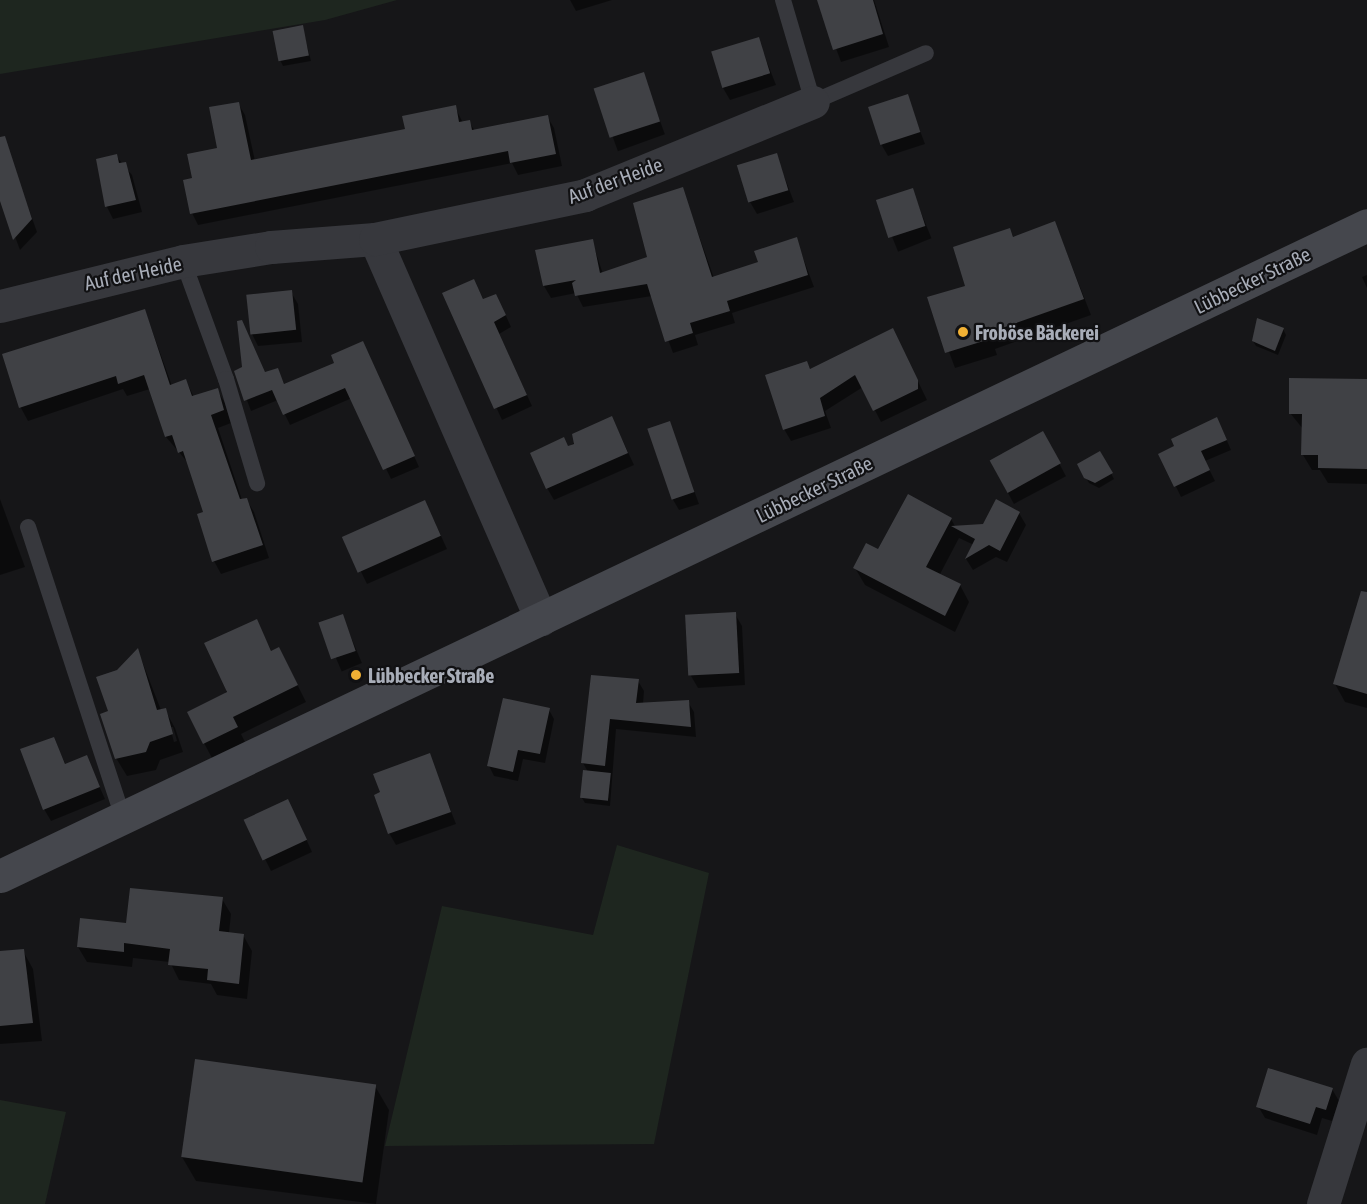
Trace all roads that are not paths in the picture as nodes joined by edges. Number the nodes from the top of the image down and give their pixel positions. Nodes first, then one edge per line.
1 (783, 0) edge
2 (926, 53) dead end
3 (813, 102) junction
4 (1367, 225) edge
5 (375, 239) junction
6 (183, 261) junction
7 (0, 306) edge
8 (257, 483) dead end
9 (28, 526) dead end
10 (541, 619) junction
11 (123, 818) junction
12 (0, 876) edge
13 (1367, 1064) edge
14 (1323, 1204) edge

1 - 3 lane
2 - 3 lane
3 - 5 street, Auf der Heide
4 - 10 main road, Lübbecker Straße
5 - 6 street, Auf der Heide
5 - 10 street
6 - 7 street, Auf der Heide
6 - 8 lane
9 - 11 lane
10 - 11 main road, Lübbecker Straße
11 - 12 main road, Lübbecker Straße
13 - 14 street

